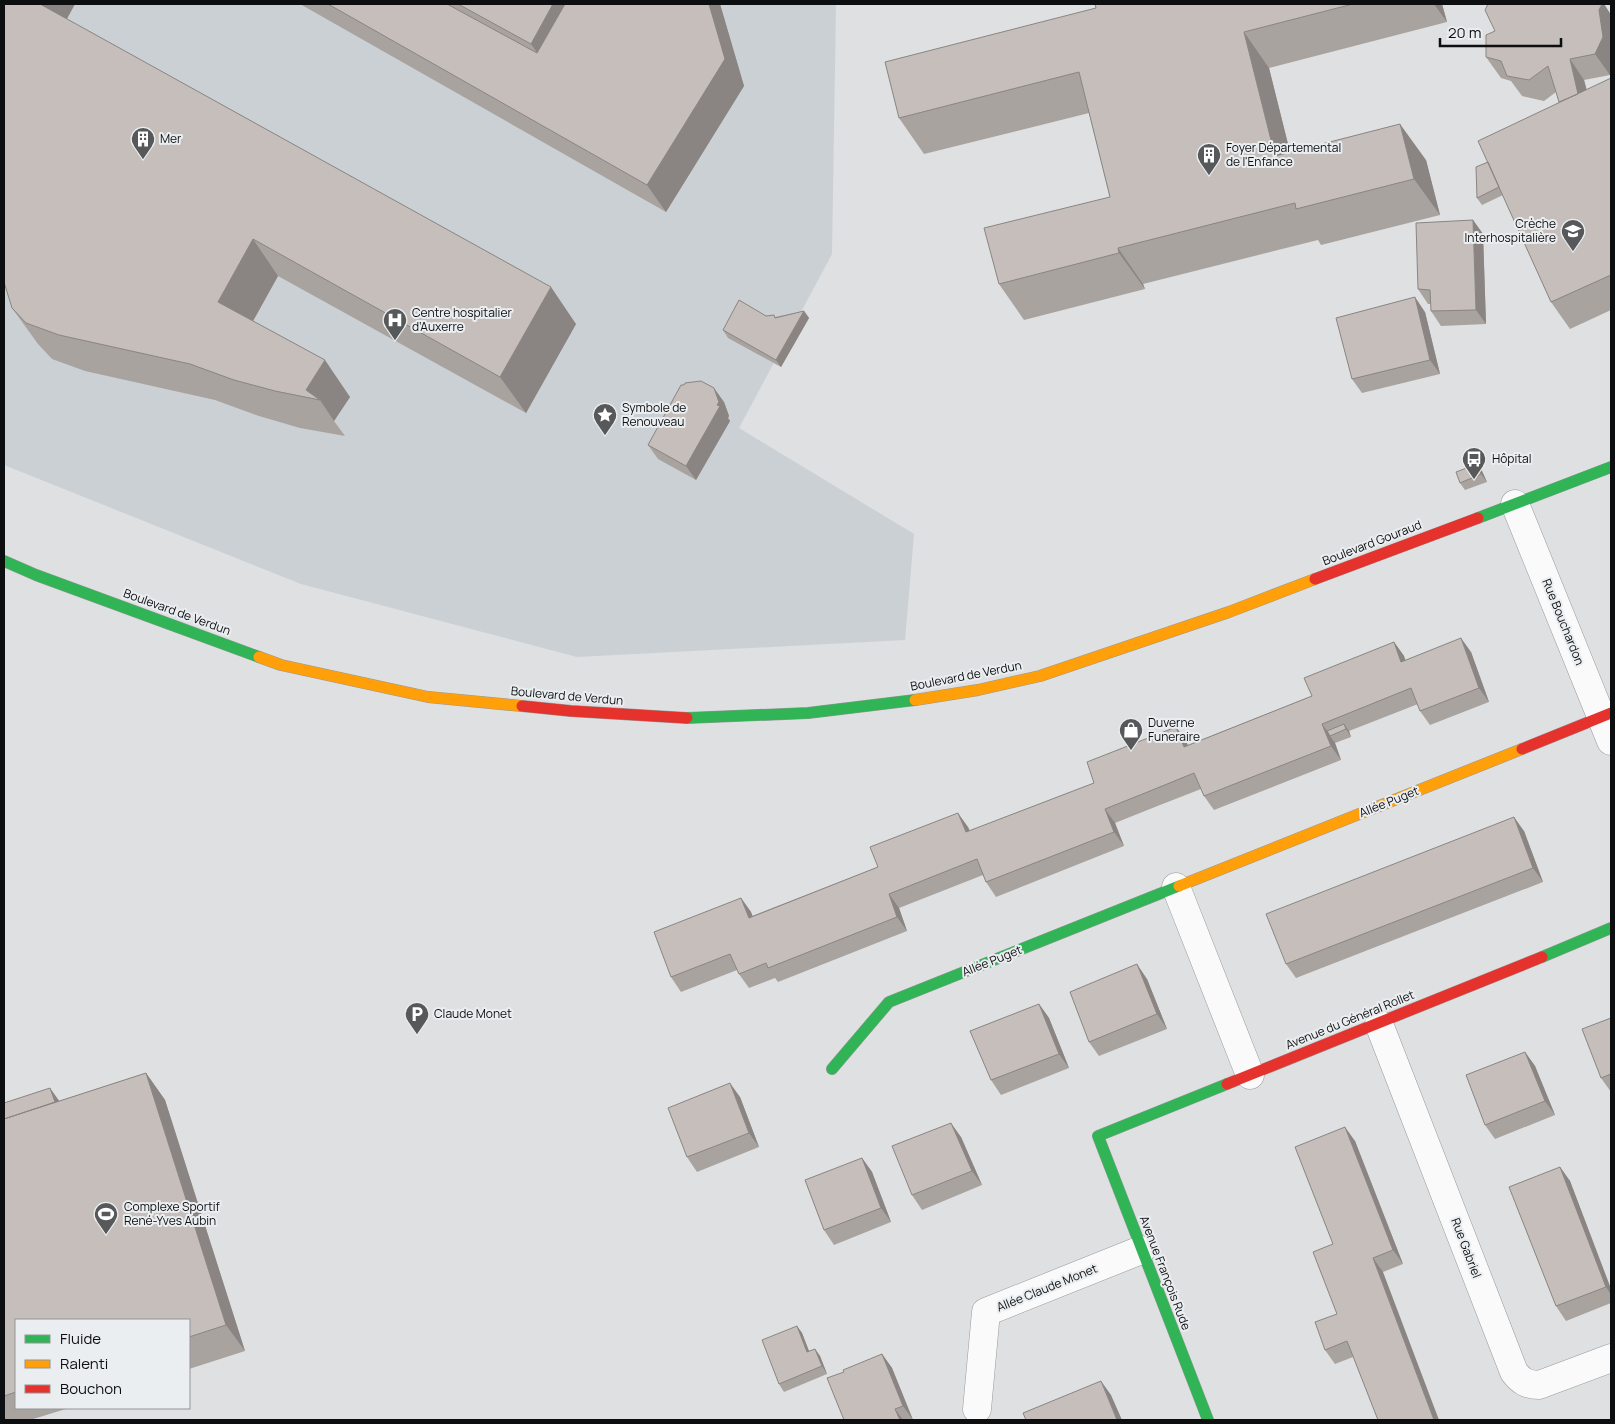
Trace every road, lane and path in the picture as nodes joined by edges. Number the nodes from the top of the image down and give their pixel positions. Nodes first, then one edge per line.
1 (1611, 466) edge
2 (1515, 504) junction
3 (4, 561) edge
4 (1142, 642) joint
5 (1608, 723) edge
6 (1176, 887) junction
7 (1611, 928) edge
8 (1379, 1024) junction
9 (832, 1069) dead end
10 (1250, 1075) junction
11 (1098, 1136) joint
12 (1141, 1250) junction
13 (1611, 1358) edge
14 (977, 1408) dead end
15 (1208, 1420) edge

1 - 2 street, Boulevard Gouraud
2 - 4 street, Boulevard Gouraud
2 - 5 street, Rue Bouchardon
3 - 4 street, Boulevard de Verdun
5 - 6 street, Allée Puget
6 - 9 street, Allée Puget
6 - 10 street
7 - 8 street, Avenue du Général Rollet
8 - 10 street, Avenue du Général Rollet
8 - 13 street, Rue Gabriel
10 - 11 street, Avenue du Général Rollet
11 - 12 street, Avenue François Rude
12 - 14 street, Allée Claude Monet
12 - 15 street, Avenue François Rude

